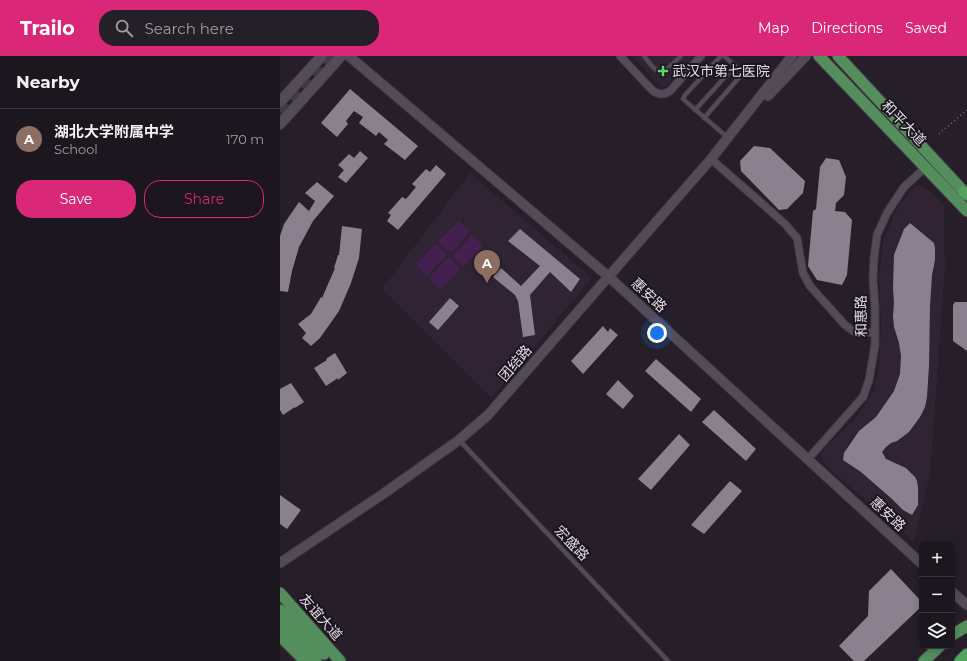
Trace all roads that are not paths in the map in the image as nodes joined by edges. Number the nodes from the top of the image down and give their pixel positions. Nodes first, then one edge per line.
1 (322, 56) edge
2 (341, 56) edge
3 (349, 56) edge
4 (620, 56) edge
5 (644, 56) edge
6 (681, 56) edge
7 (721, 56) edge
8 (724, 56) edge
9 (792, 56) edge
10 (806, 56) edge
11 (819, 56) edge
12 (838, 56) edge
13 (697, 57) edge
14 (735, 66) junction
15 (280, 102) edge
16 (695, 110) junction
17 (704, 118) junction
18 (280, 124) edge
19 (729, 137) junction
20 (711, 159) junction
21 (926, 167) junction
22 (966, 194) edge
23 (967, 211) edge
24 (609, 277) junction
25 (875, 333) junction
26 (459, 440) junction
27 (808, 459) junction
28 (919, 561) edge
29 (280, 563) edge
30 (280, 593) edge
31 (955, 595) edge
32 (967, 606) edge
33 (280, 610) edge
34 (280, 624) edge
35 (967, 626) edge
36 (955, 633) edge
37 (280, 636) edge
38 (937, 649) edge
39 (967, 654) edge
40 (305, 661) edge
41 (316, 661) edge
42 (332, 661) edge
43 (340, 661) edge
44 (668, 661) edge
45 (924, 661) edge
46 (960, 661) edge

1 - 15 main road
2 - 18 main road
3 - 24 street, 惠安路
4 - 13 street
5 - 6 lane
7 - 16 lane
8 - 14 lane
9 - 19 street, 团结路
10 - 19 street, 团结路
11 - 21 main road, 和平大道
12 - 22 main road, 和平大道
14 - 16 lane
14 - 17 lane
16 - 17 lane
17 - 19 lane
19 - 20 street, 团结路
20 - 24 street, 团结路
20 - 25 street
21 - 23 main road, 和平大道
21 - 25 street, 和惠路
24 - 26 street, 团结路
24 - 27 street, 惠安路
25 - 27 street, 和惠路
26 - 29 street, 团结路
26 - 44 lane, 宏盛路
27 - 28 street, 惠安路
30 - 43 main road, 友谊大道
31 - 32 street
33 - 42 main road
34 - 41 main road
35 - 36 main road
37 - 40 main road
38 - 45 main road
39 - 46 highway

